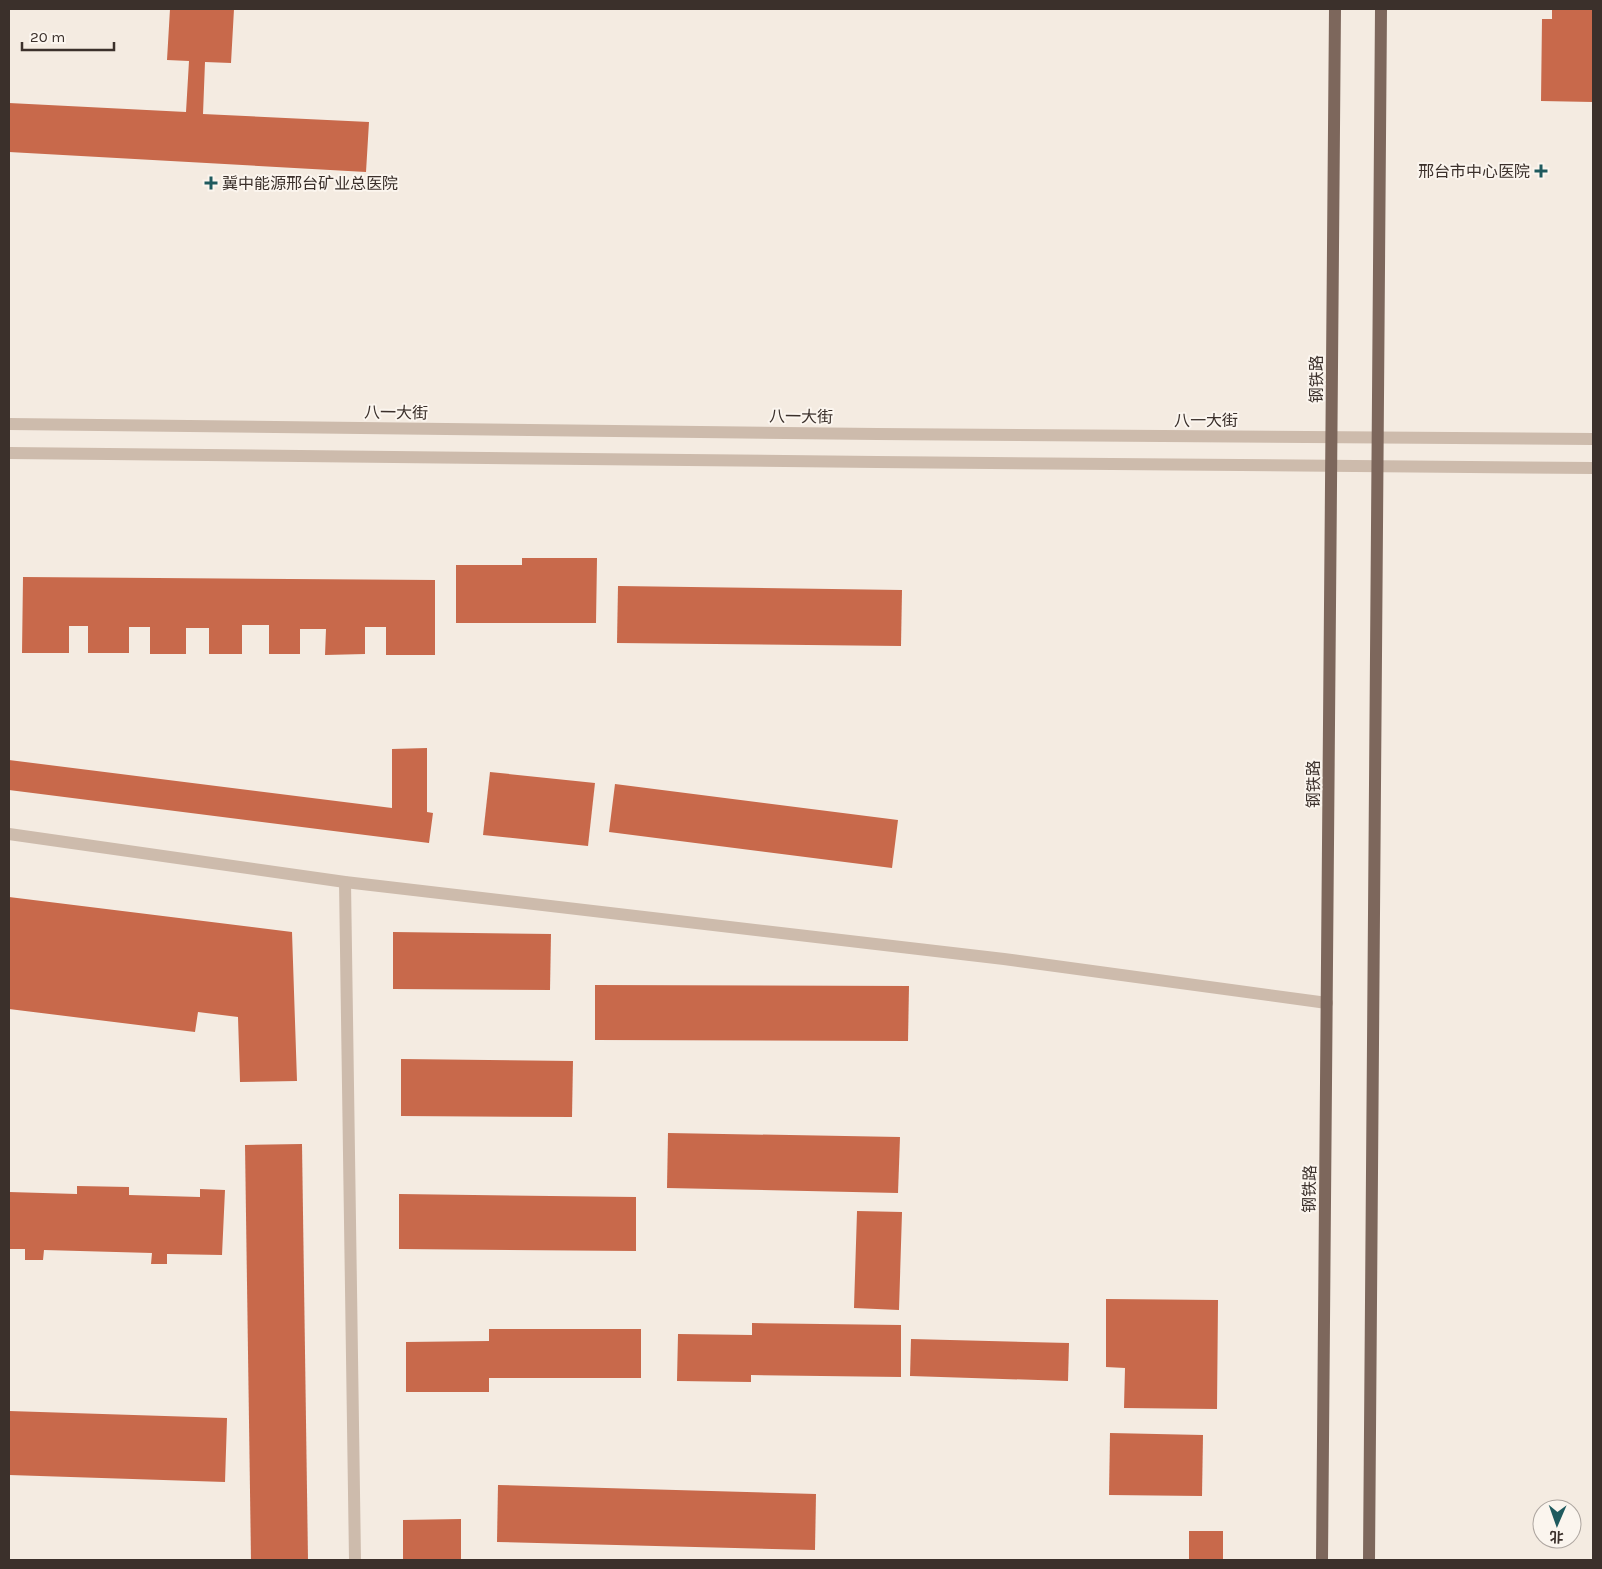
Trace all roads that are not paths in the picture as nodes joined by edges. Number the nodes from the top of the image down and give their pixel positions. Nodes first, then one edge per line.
1 (1335, 9) edge
2 (1381, 9) edge
3 (9, 424) edge
4 (1332, 437) junction
5 (1378, 437) junction
6 (1593, 439) edge
7 (9, 453) edge
8 (1332, 466) junction
9 (1378, 466) junction
10 (1593, 468) edge
11 (9, 834) edge
12 (345, 882) junction
13 (1327, 1003) junction
14 (355, 1560) edge
15 (1322, 1560) edge
16 (1369, 1560) edge

1 - 4 main road, 钢铁路
2 - 5 main road
3 - 4 street, 八一大街
4 - 5 street, 八一大街
4 - 8 main road, 钢铁路
5 - 6 street, 八一大街
5 - 9 main road
7 - 8 street
8 - 9 street
8 - 13 main road, 钢铁路
9 - 10 street
9 - 16 main road
11 - 12 street
12 - 13 street
12 - 14 street
13 - 15 main road, 钢铁路

